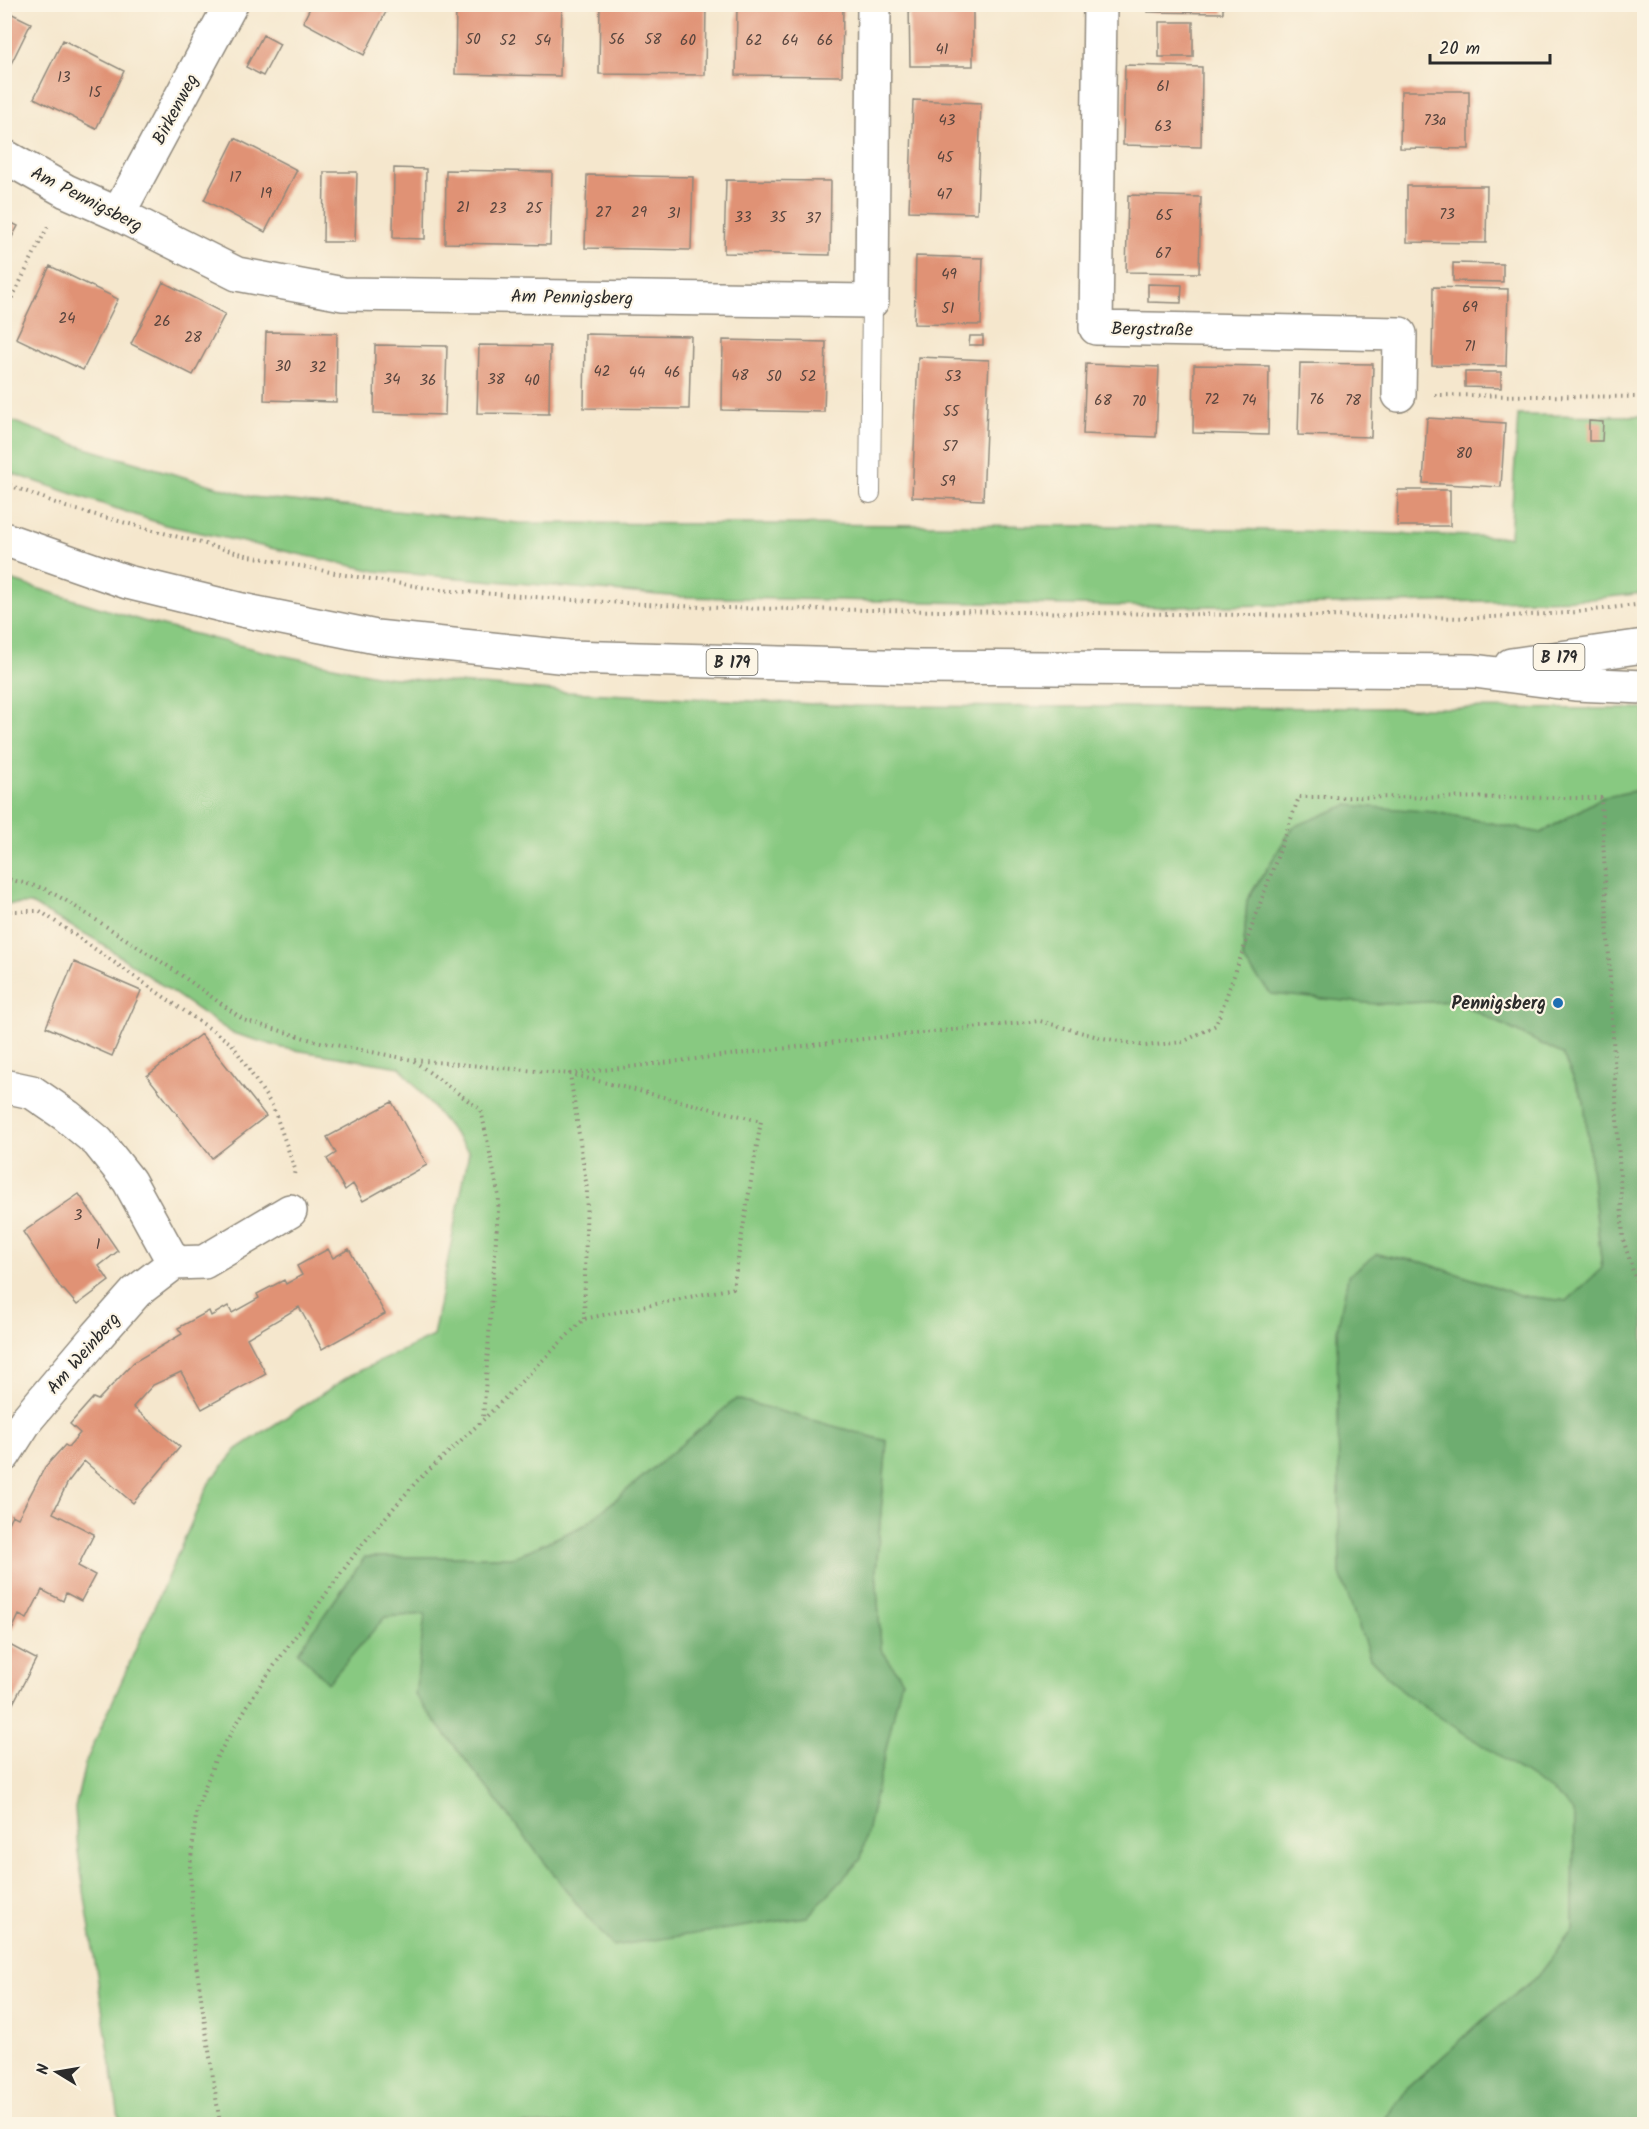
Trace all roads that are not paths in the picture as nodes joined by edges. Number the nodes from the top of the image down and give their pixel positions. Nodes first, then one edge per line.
1 (231, 4) edge
2 (874, 4) edge
3 (1100, 4) edge
4 (4, 156) edge
5 (118, 214) junction
6 (872, 301) junction
7 (1399, 395) road end
8 (870, 494) dead end
9 (4, 539) edge
10 (1644, 646) edge
11 (1473, 671) junction
12 (1644, 687) edge
13 (4, 1086) edge
14 (290, 1211) road end
15 (174, 1263) junction
16 (4, 1455) edge

1 - 5 street, Birkenweg
2 - 6 street
3 - 7 street, Bergstraße
4 - 5 street, Am Pennigsberg
5 - 6 street, Am Pennigsberg
6 - 8 lane
9 - 11 street, B 179
10 - 11 street, B 179
11 - 12 street, B 179
13 - 15 street
14 - 15 street
15 - 16 street, Am Weinberg

